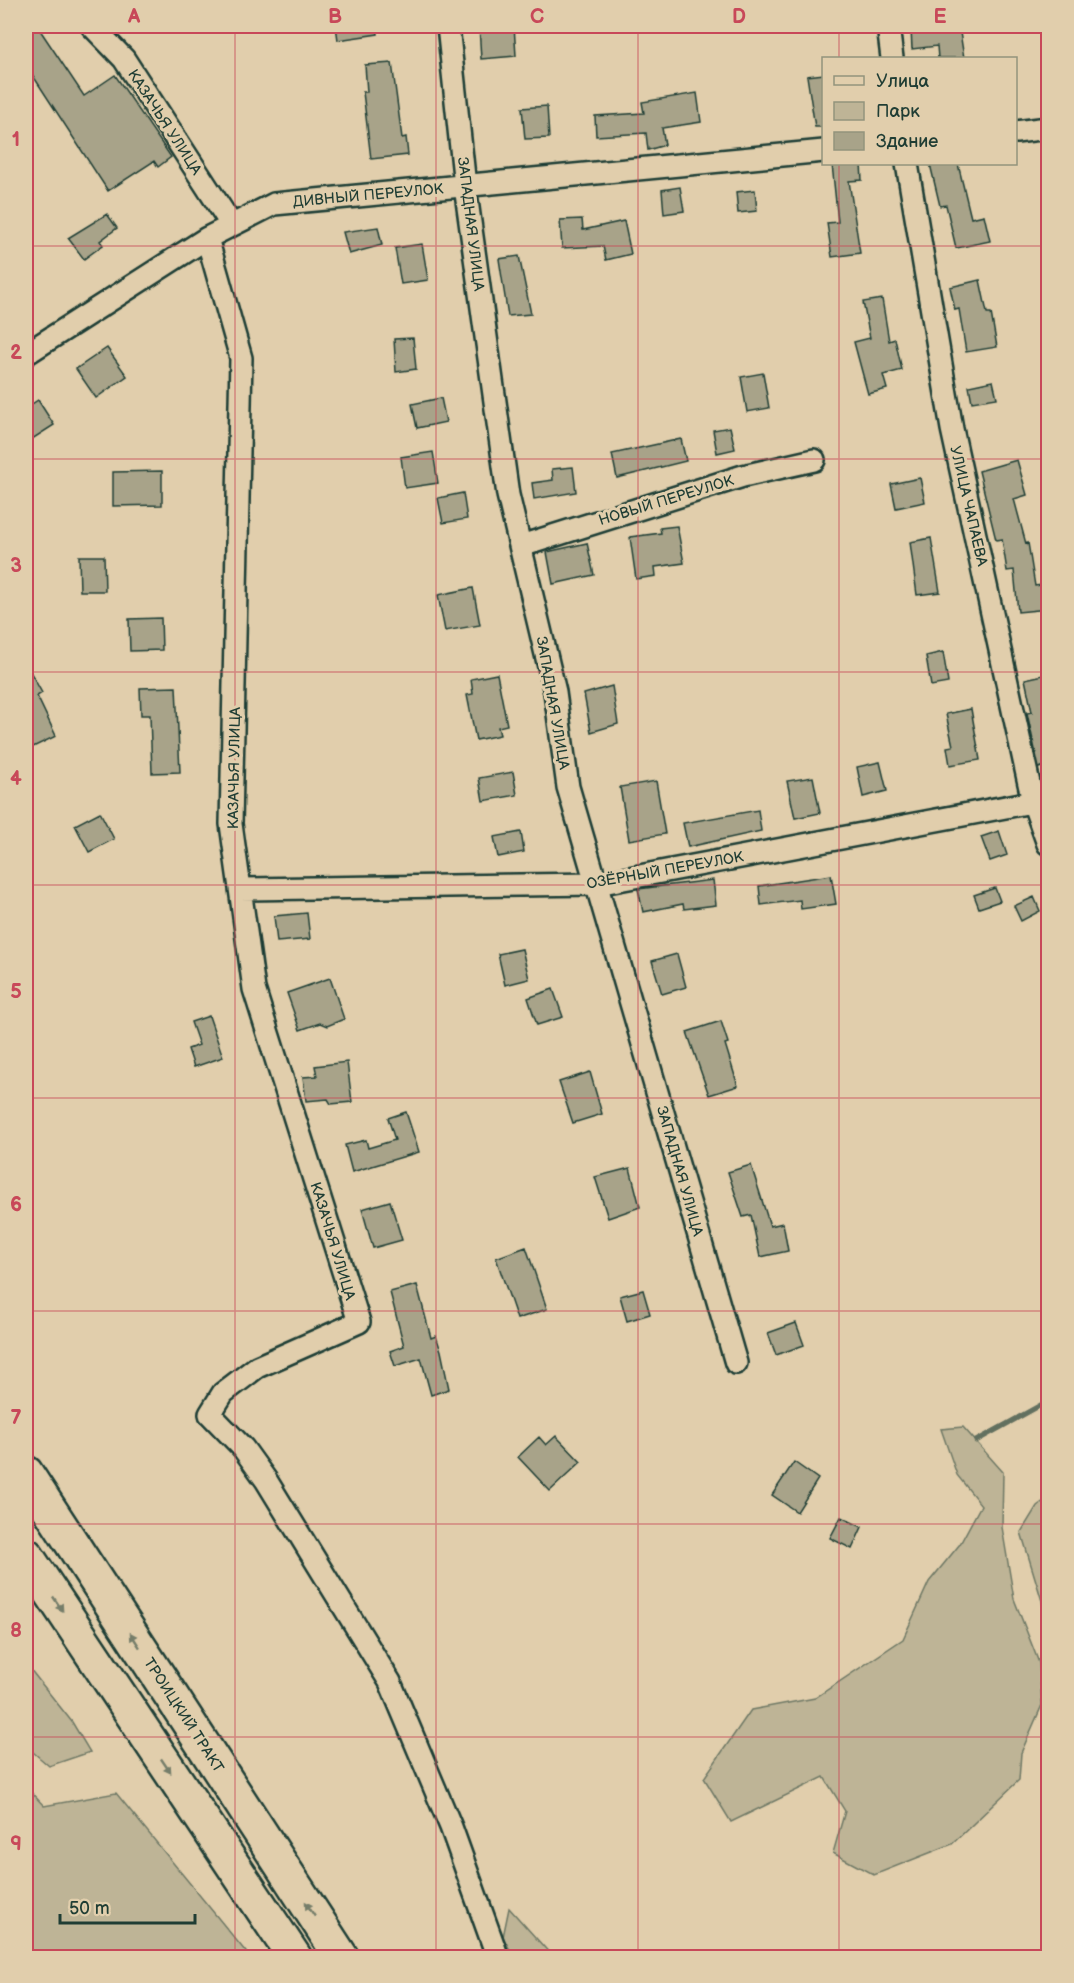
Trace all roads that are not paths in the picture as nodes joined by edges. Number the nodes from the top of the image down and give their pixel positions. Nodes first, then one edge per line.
1 (92, 26) edge
2 (448, 26) edge
3 (888, 26) edge
4 (892, 57) edge
5 (1048, 128) edge
6 (1017, 132) edge
7 (822, 151) edge
8 (907, 165) edge
9 (465, 186) junction
10 (231, 224) junction
11 (207, 238) junction
12 (26, 354) edge
13 (814, 460) dead end
14 (521, 546) junction
15 (1041, 800) edge
16 (1048, 844) edge
17 (597, 884) junction
18 (240, 889) junction
19 (736, 1363) dead end
20 (26, 1473) edge
21 (26, 1555) edge
22 (295, 1958) edge
23 (342, 1958) edge
24 (498, 1958) edge

1 - 10 street, КАЗАЧЬЯ УЛИЦА
2 - 9 street, ЗАПАДНАЯ УЛИЦА
3 - 4 street
5 - 6 street
7 - 9 street, ДИВНЫЙ ПЕРЕУЛОК
8 - 15 street, УЛИЦА ЧАПАЕВА
9 - 10 street, ДИВНЫЙ ПЕРЕУЛОК
9 - 14 street, ЗАПАДНАЯ УЛИЦА
10 - 11 street, ДИВНЫЙ ПЕРЕУЛОК
11 - 12 street, ДИВНЫЙ ПЕРЕУЛОК
11 - 18 street, КАЗАЧЬЯ УЛИЦА
13 - 14 street, НОВЫЙ ПЕРЕУЛОК
14 - 17 street, ЗАПАДНАЯ УЛИЦА
15 - 16 street, УЛИЦА ЧАПАЕВА
15 - 17 street, ОЗЁРНЫЙ ПЕРЕУЛОК
17 - 18 street, ОЗЁРНЫЙ ПЕРЕУЛОК
17 - 19 street, ЗАПАДНАЯ УЛИЦА
18 - 24 street, КАЗАЧЬЯ УЛИЦА
23 -> 20 main road, ТРОИЦКИЙ ТРАКТ
21 -> 22 main road

